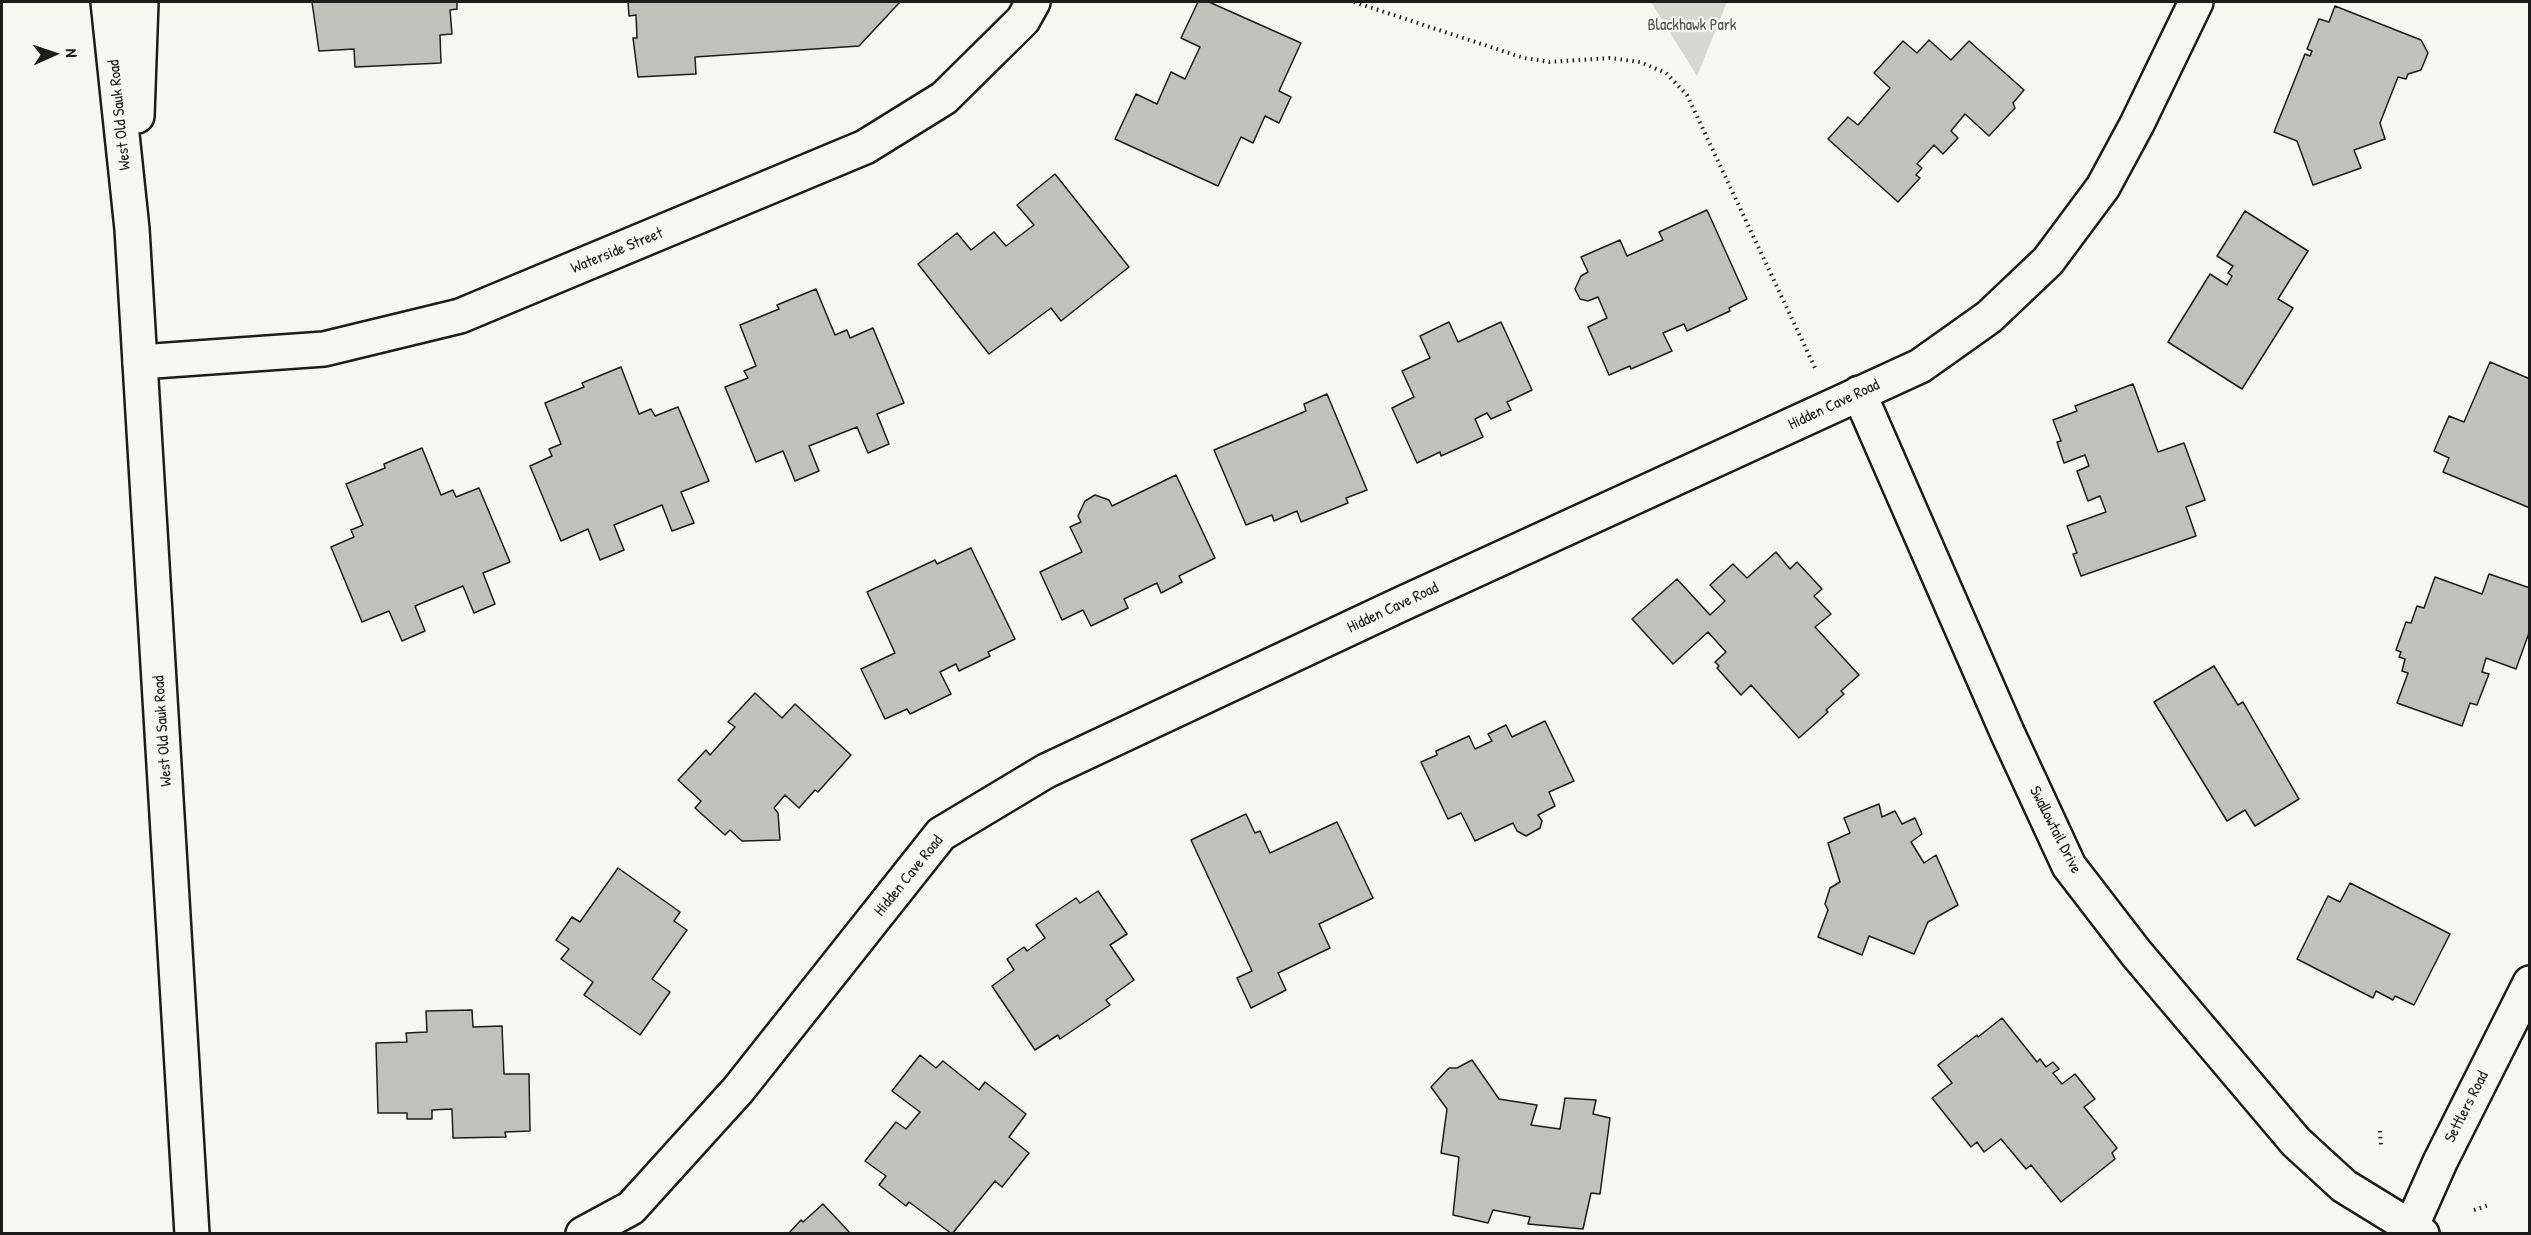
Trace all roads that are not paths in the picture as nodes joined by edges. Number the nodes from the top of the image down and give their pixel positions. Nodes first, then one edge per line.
1 (108, 2) edge
2 (141, 2) edge
3 (1033, 2) edge
4 (2196, 2) edge
5 (132, 229) junction
6 (140, 362) junction
7 (1845, 399) junction
8 (2529, 983) edge
9 (2413, 1232) edge
10 (192, 1233) edge
11 (583, 1233) edge

1 - 5 street, West Old Sauk Road
2 - 5 street, West Old Sauk Road
3 - 6 street, Waterside Street
4 - 7 street, Hidden Cave Road
5 - 6 street, West Old Sauk Road
6 - 10 street, West Old Sauk Road
7 - 9 street, Swallowtail Drive
7 - 11 street, Hidden Cave Road
8 - 9 street, Settlers Road

